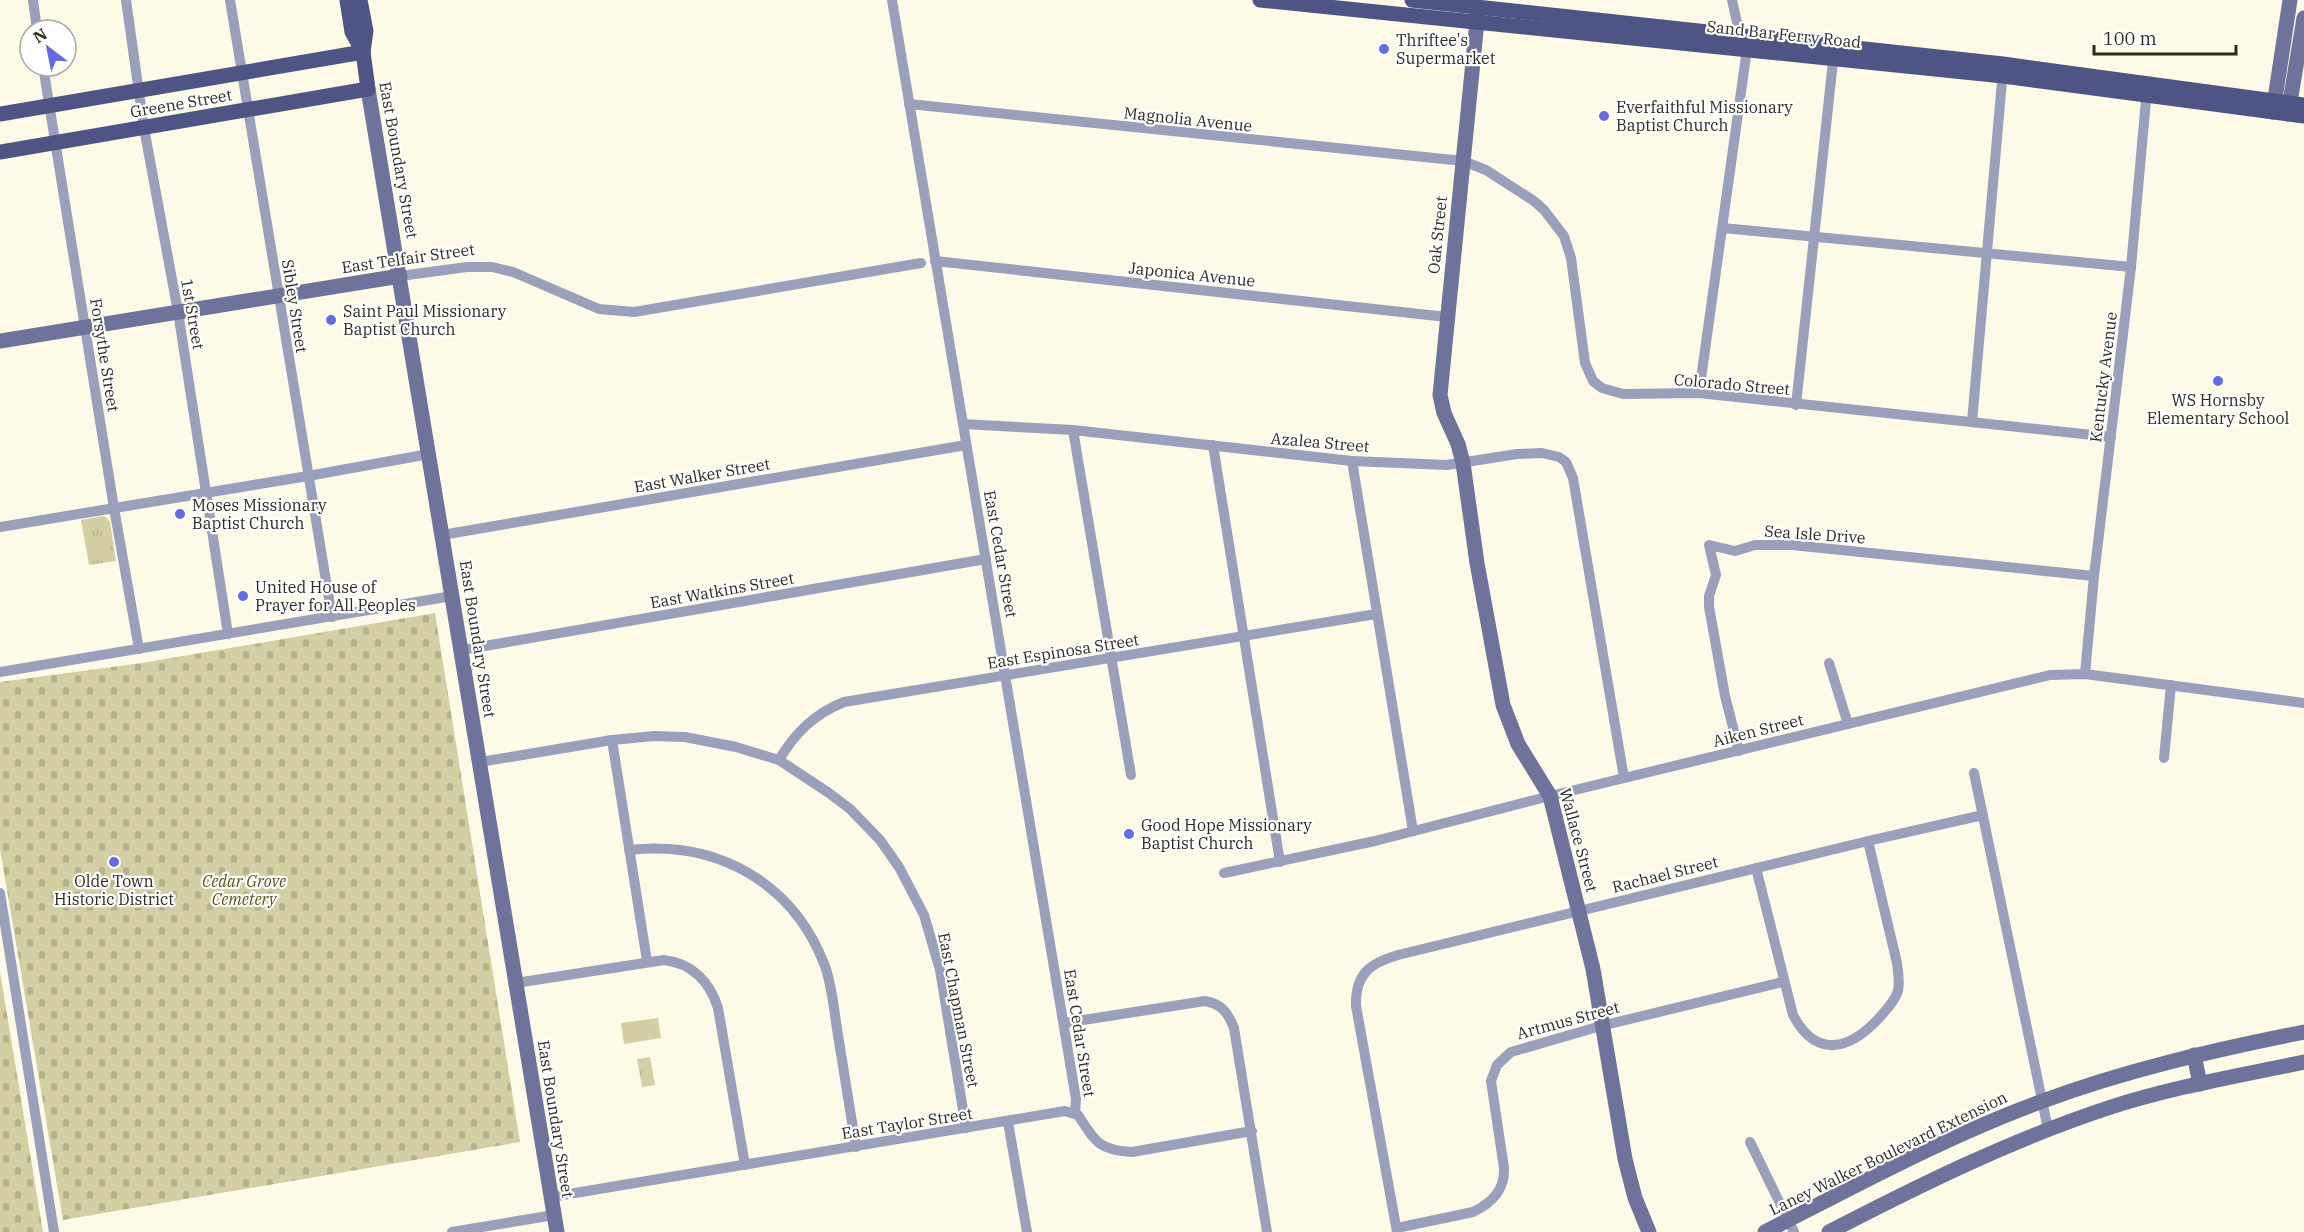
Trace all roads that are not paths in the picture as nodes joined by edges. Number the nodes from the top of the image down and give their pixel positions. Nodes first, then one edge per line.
1 (33, 0) edge
2 (126, 0) edge
3 (230, 0) edge
4 (347, 0) edge
5 (360, 0) edge
6 (892, 0) edge
7 (1260, 0) edge
8 (1412, 0) edge
9 (1732, 0) edge
10 (2290, 0) edge
11 (1477, 14) junction
12 (35, 18) edge
13 (2304, 18) edge
14 (1744, 42) junction
15 (363, 52) junction
16 (1834, 52) junction
17 (2003, 70) junction
18 (242, 73) junction
19 (45, 78) edge
20 (368, 89) junction
21 (2147, 89) junction
22 (139, 90) junction
23 (909, 104) junction
24 (49, 106) junction
25 (2285, 106) edge
26 (248, 110) junction
27 (0, 114) edge
28 (2304, 116) edge
29 (144, 128) junction
30 (55, 142) junction
31 (0, 152) edge
32 (1463, 161) junction
33 (1723, 228) junction
34 (1815, 238) junction
35 (1988, 254) junction
36 (935, 261) junction
37 (921, 263) dead end
38 (2131, 267) junction
39 (400, 276) junction
40 (279, 296) junction
41 (178, 312) junction
42 (1447, 317) junction
43 (86, 327) junction
44 (0, 341) edge
45 (1699, 393) junction
46 (1796, 405) junction
47 (1972, 422) junction
48 (963, 424) junction
49 (1073, 430) junction
50 (2111, 436) junction
51 (966, 444) junction
52 (1213, 445) junction
53 (429, 454) junction
54 (1352, 461) junction
55 (1462, 463) junction
56 (308, 476) junction
57 (207, 492) junction
58 (114, 508) junction
59 (0, 527) edge
60 (442, 535) junction
61 (986, 559) junction
62 (2094, 576) junction
63 (452, 596) junction
64 (1377, 614) junction
65 (332, 617) junction
66 (228, 634) junction
67 (1244, 636) junction
68 (140, 649) junction
69 (462, 650) junction
70 (1112, 658) junction
71 (1829, 663) dead end
72 (0, 672) edge
73 (2085, 674) junction
74 (1006, 676) junction
75 (2170, 685) junction
76 (2304, 703) edge
77 (1848, 724) junction
78 (612, 740) junction
79 (1739, 751) junction
80 (2164, 758) dead end
81 (778, 760) junction
82 (480, 762) junction
83 (1974, 773) dead end
84 (1131, 775) dead end
85 (1624, 778) junction
86 (1550, 796) junction
87 (1983, 815) junction
88 (1413, 831) junction
89 (1868, 841) junction
90 (629, 850) junction
91 (1280, 862) junction
92 (1756, 868) junction
93 (1224, 873) dead end
94 (0, 893) edge
95 (1579, 910) junction
96 (647, 962) junction
97 (1783, 982) junction
98 (516, 983) junction
99 (1064, 1023) junction
100 (1601, 1026) junction
101 (2304, 1032) edge
102 (2194, 1055) junction
103 (2304, 1062) edge
104 (2200, 1084) junction
105 (2040, 1102) junction
106 (1075, 1113) junction
107 (1008, 1122) junction
108 (966, 1128) junction
109 (2048, 1130) junction
110 (1252, 1131) junction
111 (1750, 1142) dead end
112 (856, 1147) junction
113 (745, 1165) junction
114 (551, 1197) junction
115 (554, 1215) junction
116 (1791, 1226) edge
117 (1397, 1230) edge
118 (54, 1232) edge
119 (453, 1232) edge
120 (557, 1232) edge
121 (1027, 1232) edge
122 (1267, 1232) edge
123 (1649, 1232) edge
124 (1765, 1232) edge
125 (1828, 1232) edge

1 - 12 street
2 - 22 street, 1st Street
3 - 18 street, Sibley Street
4 - 15 main road, East Boundary Street
5 - 15 main road, East Boundary Street
6 - 23 street, East Cedar Street
7 - 11 main road, Sand Bar Ferry Road
8 - 11 main road, Sand Bar Ferry Road
9 - 14 street
10 - 25 main road
11 - 14 main road, Sand Bar Ferry Road
11 - 32 main road, Oak Street
13 - 25 main road
14 - 16 main road, Sand Bar Ferry Road
14 - 33 street
15 - 18 main road, Greene Street
15 - 20 main road, East Boundary Street
16 - 17 main road, Sand Bar Ferry Road
16 - 34 street
17 - 21 main road, Sand Bar Ferry Road
17 - 35 street
18 - 22 main road, Greene Street
18 - 26 street, Sibley Street
19 - 24 street, Forsythe Street
20 - 26 main road, Greene Street
20 - 39 main road, East Boundary Street
21 - 25 main road, Sand Bar Ferry Road
21 - 38 street, Kentucky Avenue
22 - 24 main road, Greene Street
22 - 29 street, 1st Street
23 - 32 street, Magnolia Avenue
23 - 36 street, East Cedar Street
24 - 27 main road, Greene Street
24 - 30 street, Forsythe Street
25 - 28 main road, Sand Bar Ferry Road
26 - 29 main road, Greene Street
26 - 40 street, Sibley Street
29 - 30 main road, Greene Street
29 - 41 street, 1st Street
30 - 31 main road, Greene Street
30 - 43 street, Forsythe Street
32 - 42 main road, Oak Street
32 - 45 street, Colorado Street
33 - 34 street
33 - 45 street
34 - 35 street
34 - 46 street
35 - 38 street
35 - 47 street
36 - 42 street, Japonica Avenue
36 - 48 street, East Cedar Street
37 - 39 street, East Telfair Street
38 - 50 street, Kentucky Avenue
39 - 40 main road, East Telfair Street
39 - 53 main road, East Boundary Street
40 - 41 main road, East Telfair Street
40 - 56 street, Sibley Street
41 - 43 main road, East Telfair Street
41 - 57 street, 1st Street
42 - 55 main road, Oak Street
43 - 44 main road, East Telfair Street
43 - 58 street, Forsythe Street
45 - 46 street, Colorado Street
46 - 47 street, Colorado Street
47 - 50 street, Colorado Street
48 - 49 street, Azalea Street
48 - 51 street, East Cedar Street
49 - 52 street, Azalea Street
49 - 70 street
50 - 62 street, Kentucky Avenue
51 - 60 street, East Walker Street
51 - 61 street, East Cedar Street
52 - 54 street, Azalea Street
52 - 67 street
53 - 56 street
53 - 60 main road, East Boundary Street
54 - 55 street, Azalea Street
54 - 64 street
55 - 85 street, Azalea Street
55 - 86 main road, Wallace Street
56 - 57 street
56 - 65 street, Sibley Street
57 - 58 street
57 - 66 street, 1st Street
58 - 59 street
58 - 68 street, Forsythe Street
60 - 63 main road, East Boundary Street
61 - 69 street, East Watkins Street
61 - 74 street, East Cedar Street
62 - 73 street, Kentucky Avenue
62 - 79 street, Sea Isle Drive
63 - 65 street
63 - 69 main road, East Boundary Street
64 - 67 street, East Espinosa Street
64 - 88 street
65 - 66 street
66 - 68 street
67 - 70 street, East Espinosa Street
67 - 91 street
68 - 72 street
69 - 82 main road, East Boundary Street
70 - 74 street, East Espinosa Street
70 - 84 street
71 - 77 street
73 - 75 street, Aiken Street
73 - 77 street, Aiken Street
74 - 81 street, East Espinosa Street
74 - 99 street, East Cedar Street
75 - 76 street, Aiken Street
75 - 80 street
77 - 79 street, Aiken Street
78 - 81 street, East Chapman Street
78 - 82 street, East Chapman Street
78 - 90 street
79 - 85 street, Aiken Street
81 - 108 street, East Chapman Street
82 - 98 main road, East Boundary Street
83 - 87 street
85 - 86 street, Aiken Street
86 - 88 street, Aiken Street
86 - 95 main road, Wallace Street
87 - 89 street, Rachael Street
87 - 105 street
88 - 91 street, Aiken Street
89 - 92 street, Rachael Street
89 - 97 street
90 - 96 street
90 - 112 street
91 - 93 street, Aiken Street
92 - 95 street, Rachael Street
92 - 97 street
94 - 118 street
95 - 100 main road, Wallace Street
95 - 117 street, Rachael Street
96 - 98 street
96 - 113 street
97 - 100 street, Artmus Street
98 - 114 main road, East Boundary Street
99 - 106 street, East Cedar Street
99 - 110 street
100 - 117 street, Artmus Street
100 - 123 main road, Wallace Street
101 - 102 main road, Laney Walker Boulevard Extension
102 - 104 main road
102 - 105 main road, Laney Walker Boulevard Extension
103 - 104 main road
104 - 109 main road
105 - 109 street
105 - 116 main road, Laney Walker Boulevard Extension
106 - 107 street, East Taylor Street
106 - 110 street
107 - 108 street, East Taylor Street
107 - 121 street
108 - 112 street, East Taylor Street
109 - 125 main road
110 - 122 street
111 - 116 street
112 - 113 street, East Taylor Street
113 - 114 street, East Taylor Street
114 - 115 main road, East Boundary Street
115 - 119 street
115 - 120 main road, East Boundary Street
116 - 124 main road, Laney Walker Boulevard Extension

